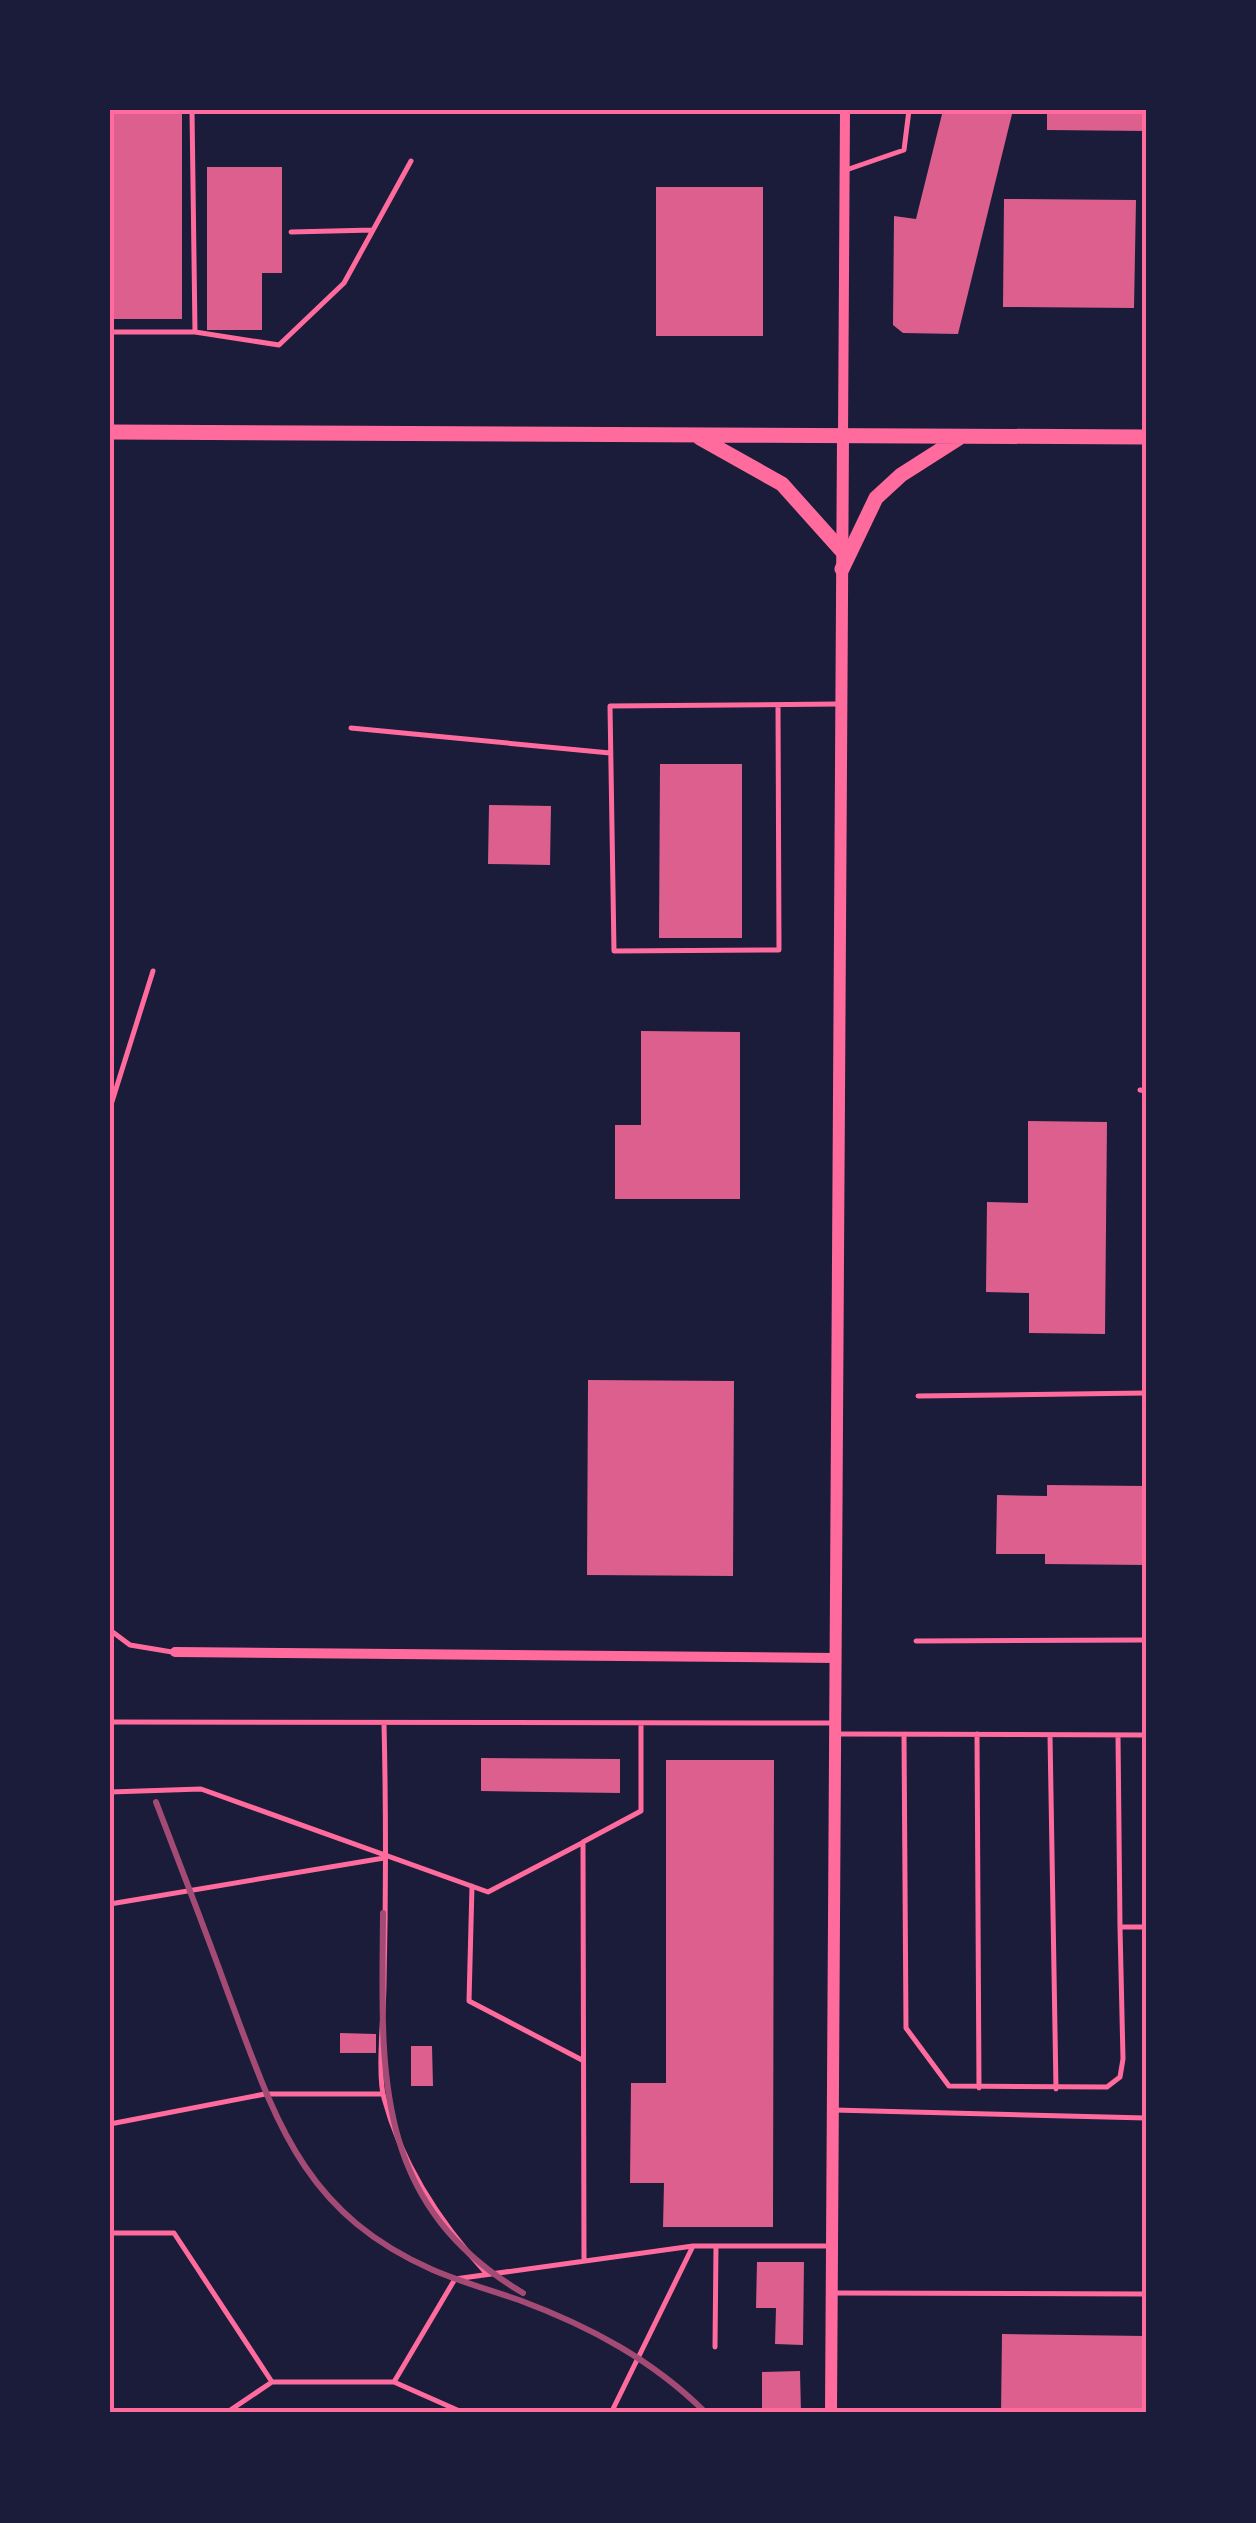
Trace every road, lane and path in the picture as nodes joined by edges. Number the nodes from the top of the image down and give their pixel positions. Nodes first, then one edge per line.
1 (192, 110) edge
2 (844, 110) edge
3 (909, 110) edge
4 (411, 161) dead end
5 (846, 170) junction
6 (373, 230) junction
7 (291, 232) dead end
8 (110, 332) edge
9 (194, 332) junction
10 (110, 432) edge
11 (696, 436) junction
12 (1146, 436) edge
13 (842, 437) junction
14 (960, 437) junction
15 (842, 551) junction
16 (842, 569) junction
17 (841, 704) junction
18 (778, 705) junction
19 (351, 728) dead end
20 (610, 753) junction
21 (153, 971) dead end
22 (110, 1108) edge
23 (1146, 1394) edge
24 (918, 1396) dead end
25 (110, 1630) edge
26 (1146, 1640) edge
27 (916, 1641) dead end
28 (175, 1652) joint
29 (836, 1658) junction
30 (110, 1722) edge
31 (384, 1723) junction
32 (641, 1723) junction
33 (835, 1729) junction
34 (904, 1734) junction
35 (977, 1734) junction
36 (1050, 1735) junction
37 (1118, 1735) junction
38 (1146, 1735) edge
39 (110, 1792) edge
40 (582, 1842) junction
41 (387, 1857) junction
42 (472, 1886) junction
43 (110, 1904) edge
44 (1120, 1926) junction
45 (1146, 1926) edge
46 (582, 2060) junction
47 (979, 2088) junction
48 (1056, 2089) junction
49 (382, 2094) junction
50 (833, 2110) junction
51 (1146, 2118) edge
52 (110, 2124) edge
53 (110, 2233) edge
54 (693, 2246) junction
55 (716, 2246) junction
56 (832, 2246) junction
57 (584, 2261) junction
58 (487, 2274) junction
59 (832, 2293) junction
60 (1146, 2294) edge
61 (715, 2347) dead end
62 (272, 2382) junction
63 (394, 2382) junction
64 (226, 2413) edge
65 (464, 2413) edge
66 (611, 2413) edge
67 (830, 2413) edge

1 - 9 lane
2 - 5 street
3 - 5 lane
4 - 6 lane
5 - 13 street
6 - 7 lane
6 - 9 lane
8 - 9 lane
10 - 11 main road
11 - 13 main road
11 - 15 main road
12 - 14 main road
13 - 14 main road
13 - 15 street
14 - 16 main road
15 - 16 street
16 - 17 street
17 - 18 lane
17 - 29 street
18 - 20 lane
18 - 20 lane
19 - 20 lane
21 - 22 lane
23 - 24 lane
25 - 28 lane
26 - 27 lane
28 - 29 street
29 - 33 street
30 - 31 lane
31 - 32 lane
31 - 41 lane
32 - 33 lane
32 - 40 lane
33 - 34 lane
33 - 50 street
34 - 35 lane
34 - 47 lane
35 - 36 lane
35 - 47 lane
36 - 37 lane
36 - 48 lane
37 - 38 lane
37 - 44 lane
39 - 41 lane
40 - 42 lane
40 - 46 lane
41 - 42 lane
41 - 43 lane
41 - 49 lane
42 - 46 lane
44 - 45 lane
44 - 48 lane
46 - 57 lane
47 - 48 lane
49 - 52 lane
49 - 58 lane
50 - 51 lane
50 - 56 street
53 - 62 lane
54 - 55 lane
54 - 57 lane
54 - 66 lane
55 - 56 lane
55 - 61 lane
56 - 59 street
57 - 58 lane
58 - 63 lane
59 - 60 lane
59 - 67 street
62 - 63 lane
62 - 64 lane
63 - 65 lane

